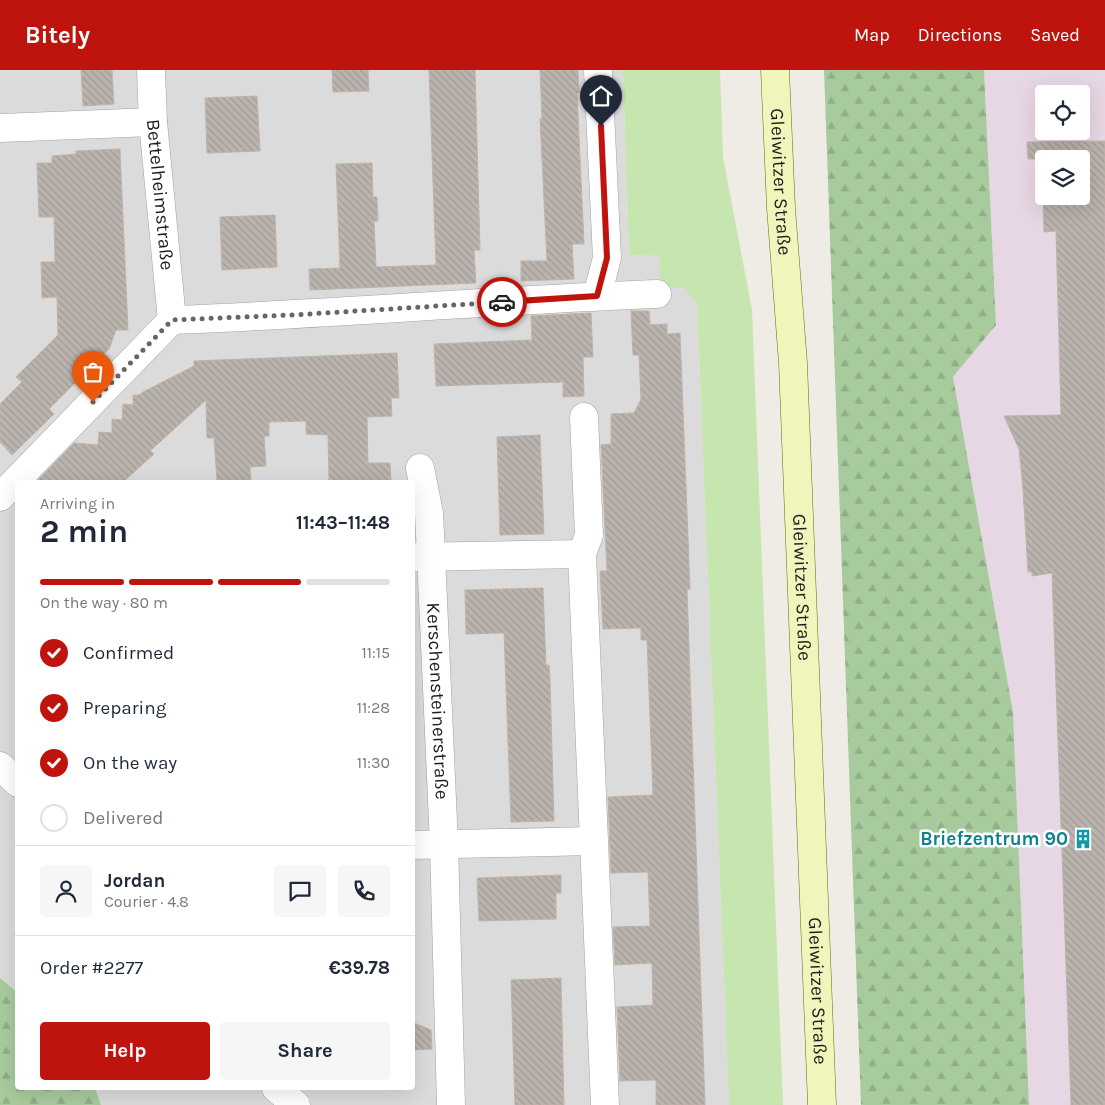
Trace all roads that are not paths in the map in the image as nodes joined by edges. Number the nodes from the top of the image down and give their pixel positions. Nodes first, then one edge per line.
1 (151, 70) edge
2 (598, 70) edge
3 (775, 70) edge
4 (152, 122) junction
5 (0, 128) edge
6 (657, 294) dead end
7 (597, 296) junction
8 (172, 320) junction
9 (584, 417) dead end
10 (420, 468) dead end
11 (16, 480) edge
12 (15, 481) edge
13 (0, 496) edge
14 (582, 554) junction
15 (422, 557) edge
16 (0, 766) edge
17 (15, 780) edge
18 (593, 841) junction
19 (444, 844) junction
20 (415, 845) edge
21 (278, 1090) edge
22 (296, 1105) edge
23 (451, 1105) edge
24 (605, 1105) edge
25 (822, 1105) edge

1 - 4 street, Bettelheimstraße
2 - 7 street
3 - 25 main road, Gleiwitzer Straße
4 - 5 street
4 - 8 street, Bettelheimstraße
6 - 7 street
7 - 8 street
8 - 11 street
9 - 14 street
10 - 15 street, Kerschensteinerstraße
12 - 13 street
14 - 15 street
14 - 18 street
15 - 19 street, Kerschensteinerstraße
16 - 17 street
18 - 19 street
18 - 24 street
19 - 20 street
19 - 23 street, Kerschensteinerstraße
21 - 22 street

